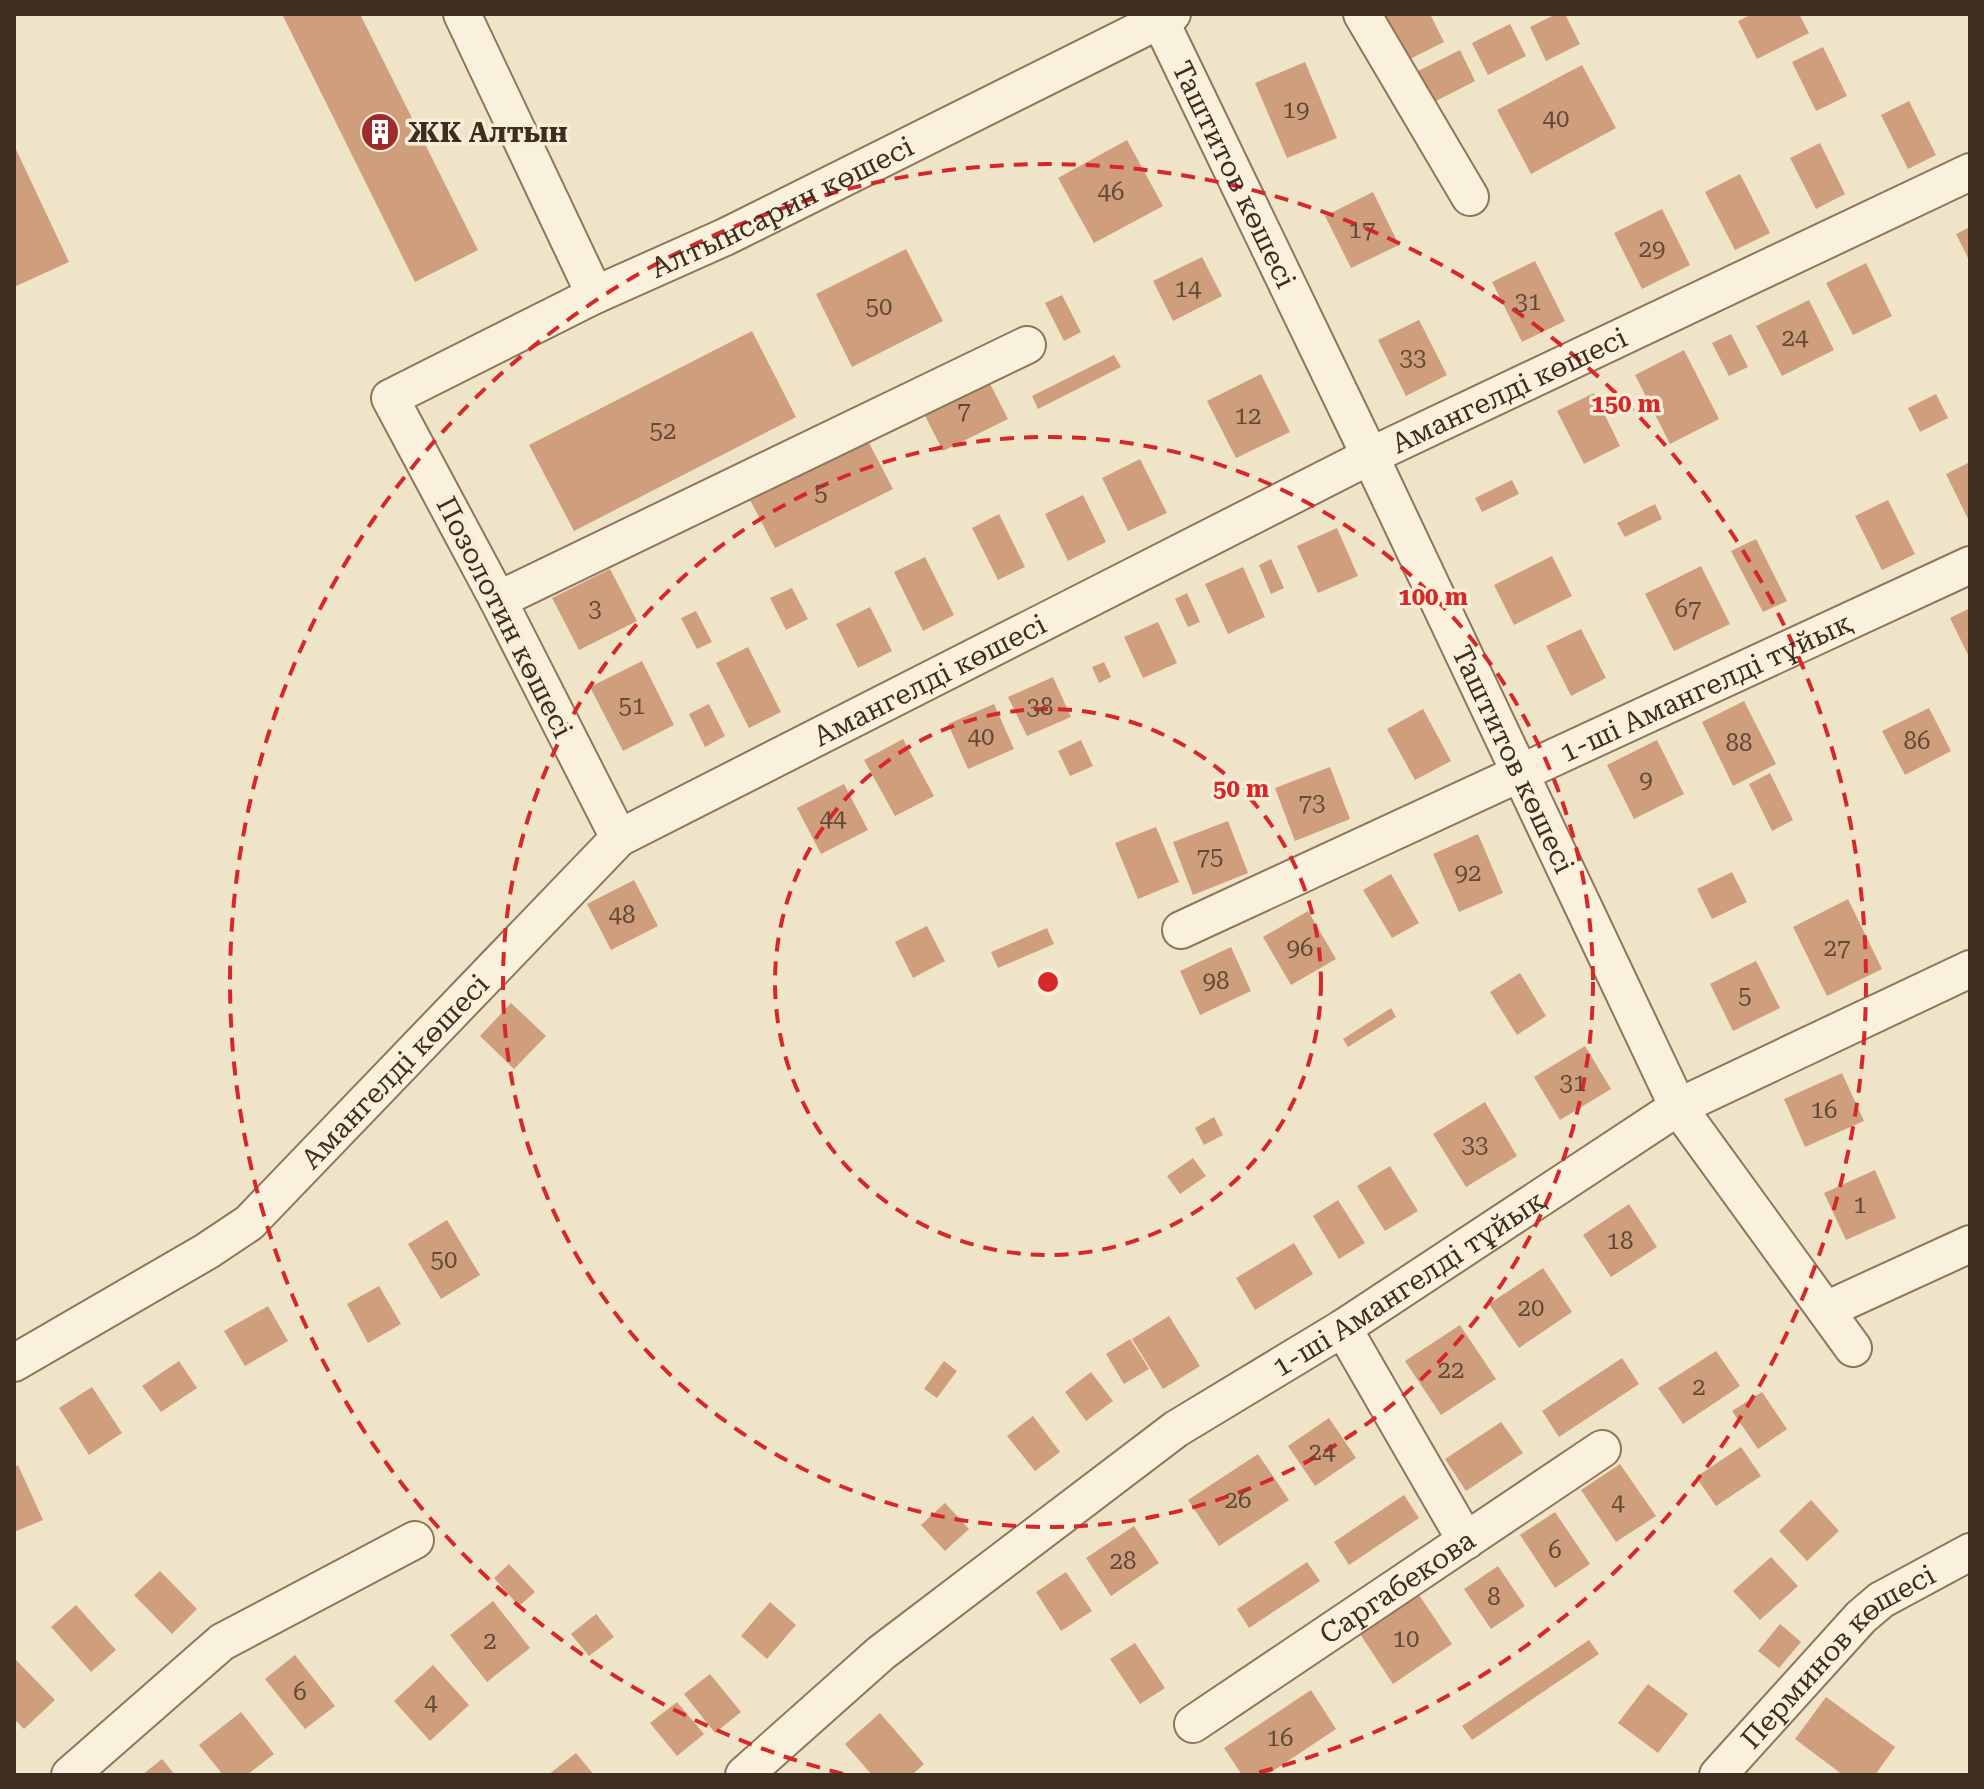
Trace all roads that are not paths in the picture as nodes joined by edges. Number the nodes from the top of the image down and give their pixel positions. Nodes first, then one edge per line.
1 (462, 14) edge
2 (1362, 14) edge
3 (1163, 16) edge
4 (1970, 172) edge
5 (1470, 197) dead end
6 (595, 295) junction
7 (1027, 345) dead end
8 (390, 398) joint
9 (1370, 456) junction
10 (1970, 565) edge
11 (498, 600) junction
12 (1519, 772) junction
13 (619, 838) junction
14 (1181, 930) dead end
15 (1970, 969) edge
16 (1678, 1107) junction
17 (1970, 1244) edge
18 (1826, 1310) junction
19 (1343, 1328) junction
20 (1853, 1348) dead end
21 (14, 1363) edge
22 (1602, 1449) dead end
23 (415, 1540) dead end
24 (1466, 1541) junction
25 (1970, 1552) edge
26 (1193, 1724) dead end
27 (70, 1775) edge
28 (744, 1775) edge
29 (1718, 1775) edge

1 - 6 street
2 - 5 street
3 - 6 street, Алтынсарин көшесі
3 - 9 street, Таштитов көшесі
4 - 9 street, Амангелді көшесі
6 - 8 street, Алтынсарин көшесі
7 - 11 street
8 - 11 street, Позолотин көшесі
9 - 12 street, Таштитов көшесі
9 - 13 street, Амангелді көшесі
10 - 12 street, 1-ші Амангелді тұйық
11 - 13 street, Позолотин көшесі
12 - 14 street, 1-ші Амангелді тұйық
12 - 16 street, Таштитов көшесі
13 - 21 street, Амангелді көшесі
15 - 16 street, 1-ші Амангелді тұйық
16 - 18 street, Таштитов көшесі
16 - 19 street, 1-ші Амангелді тұйық
17 - 18 street
18 - 20 street, Таштитов көшесі
19 - 24 street
19 - 28 street, 1-ші Амангелді тұйық
22 - 24 street, Саргабекова
23 - 27 street
24 - 26 street, Саргабекова
25 - 29 street, Перминов көшесі

